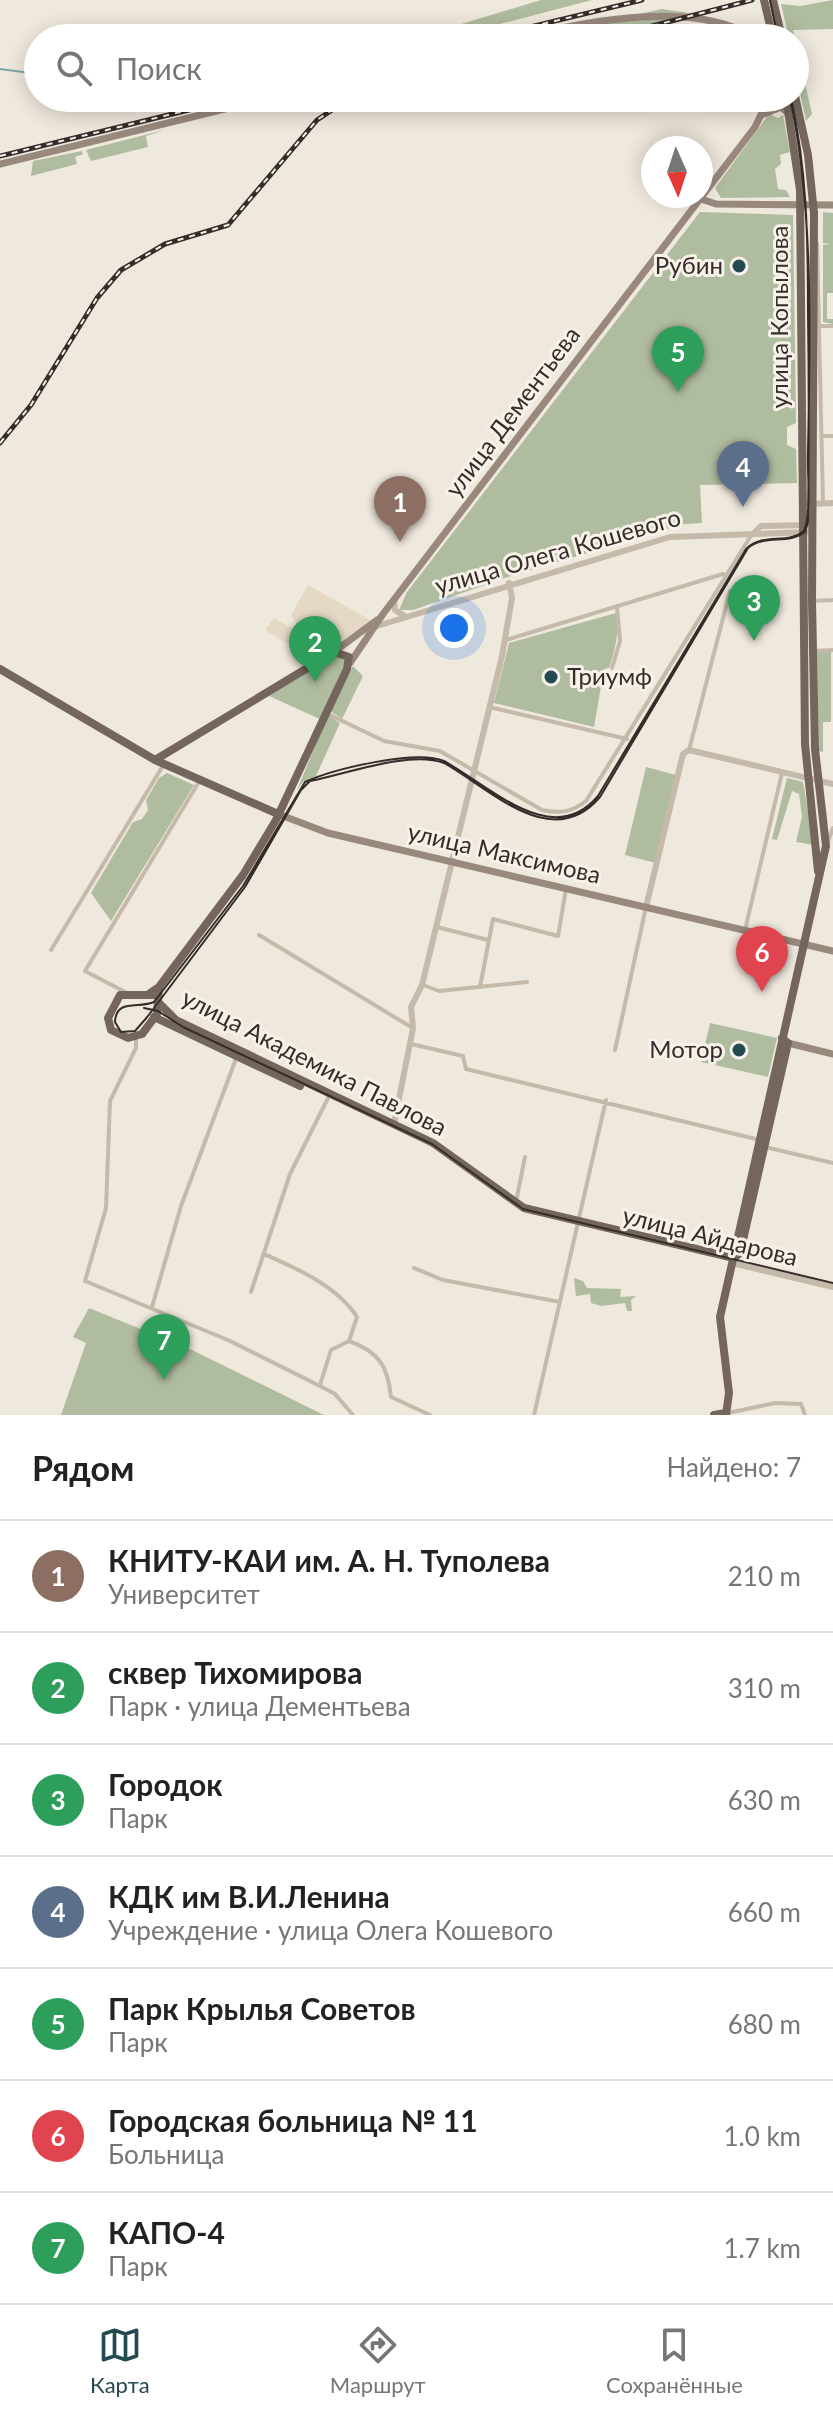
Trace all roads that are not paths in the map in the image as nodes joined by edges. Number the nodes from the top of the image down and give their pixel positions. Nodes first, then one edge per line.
1 (764, 0) edge
2 (774, 4) edge
3 (650, 6) dead end
4 (700, 8) dead end
5 (575, 24) edge
6 (739, 24) edge
7 (770, 24) edge
8 (779, 24) edge
9 (213, 112) edge
10 (764, 112) edge
11 (770, 112) edge
12 (787, 112) edge
13 (799, 112) edge
14 (789, 114) joint
15 (763, 115) junction
16 (0, 164) edge
17 (713, 183) edge
18 (713, 203) edge
19 (833, 205) edge
20 (800, 206) junction
21 (813, 206) junction
22 (694, 208) edge
23 (813, 237) junction
24 (820, 326) junction
25 (833, 326) edge
26 (817, 358) junction
27 (800, 431) junction
28 (813, 431) junction
29 (823, 436) junction
30 (833, 436) edge
31 (812, 503) junction
32 (823, 503) junction
33 (833, 503) edge
34 (801, 504) junction
35 (807, 528) junction
36 (754, 533) junction
37 (725, 573) junction
38 (509, 583) junction
39 (730, 591) dead end
40 (394, 600) junction
41 (833, 600) edge
42 (812, 601) junction
43 (617, 606) junction
44 (401, 617) junction
45 (380, 619) junction
46 (505, 640) junction
47 (833, 650) edge
48 (813, 651) junction
49 (334, 652) junction
50 (350, 663) junction
51 (612, 668) dead end
52 (0, 669) edge
53 (489, 707) junction
54 (325, 713) junction
55 (627, 739) junction
56 (182, 745) junction
57 (689, 750) junction
58 (159, 762) junction
59 (175, 769) junction
60 (475, 771) junction
61 (782, 773) junction
62 (806, 777) junction
63 (200, 780) junction
64 (817, 780) junction
65 (833, 784) edge
66 (278, 814) junction
67 (833, 828) edge
68 (826, 846) junction
69 (454, 863) junction
70 (817, 884) junction
71 (566, 889) junction
72 (646, 907) junction
73 (437, 927) junction
74 (744, 931) junction
75 (259, 935) dead end
76 (488, 940) junction
77 (803, 945) junction
78 (51, 950) dead end
79 (833, 951) edge
80 (527, 982) dead end
81 (109, 985) junction
82 (422, 985) junction
83 (480, 987) junction
84 (128, 993) junction
85 (156, 998) junction
86 (117, 999) junction
87 (154, 1017) junction
88 (413, 1028) junction
89 (136, 1038) junction
90 (785, 1041) junction
91 (411, 1044) junction
92 (615, 1050) dead end
93 (238, 1053) junction
94 (833, 1054) edge
95 (328, 1098) junction
96 (606, 1100) junction
97 (394, 1124) junction
98 (762, 1142) junction
99 (525, 1157) dead end
100 (833, 1163) edge
101 (515, 1204) junction
102 (578, 1223) junction
103 (264, 1254) junction
104 (733, 1260) junction
105 (414, 1268) dead end
106 (833, 1287) edge
107 (251, 1292) dead end
108 (560, 1302) junction
109 (152, 1307) junction
110 (349, 1341) junction
111 (320, 1386) junction
112 (726, 1414) edge
113 (353, 1415) edge
114 (430, 1415) edge
115 (534, 1415) edge
116 (714, 1415) edge
117 (805, 1415) edge

1 - 7 main road
2 - 8 main road
3 - 5 main road
4 - 6 main road
9 - 16 main road
10 - 15 main road, улица Дементьева
11 - 15 main road
12 - 14 main road
13 - 21 main road, улица Копылова
14 - 20 main road, улица Копылова
15 - 17 main road, улица Дементьева
18 - 20 main road
19 - 21 main road
20 - 21 main road
20 - 27 main road, улица Копылова
21 - 23 main road, улица Копылова
22 - 40 main road, улица Дементьева
23 - 24 street, улица Копылова
23 - 26 main road, улица Копылова
24 - 25 street
24 - 26 street, улица Копылова
26 - 28 main road, улица Копылова
26 - 29 street, улица Копылова
27 - 28 main road
27 - 34 main road, улица Копылова
28 - 31 main road, улица Копылова
29 - 30 street
29 - 32 street, улица Копылова
31 - 32 street
31 - 34 street
31 - 35 main road, улица Копылова
32 - 33 street
34 - 35 main road, улица Копылова
35 - 36 street, улица Олега Кошевого
35 - 42 main road, улица Копылова
35 - 62 main road, улица Копылова
36 - 37 street
36 - 38 street, улица Олега Кошевого
37 - 43 street
37 - 55 street
38 - 44 street, улица Олега Кошевого
38 - 46 street
39 - 57 street
40 - 44 street
40 - 45 main road, улица Дементьева
41 - 42 street
42 - 48 main road, улица Копылова
43 - 46 street
43 - 51 street
44 - 45 street, улица Олега Кошевого
44 - 45 street
45 - 49 main road
45 - 50 main road, улица Дементьева
46 - 53 street
47 - 48 street
48 - 64 main road, улица Копылова
49 - 50 main road
49 - 56 main road
50 - 54 main road, улица Дементьева
52 - 58 main road, улица Максимова
53 - 55 street
53 - 60 street
54 - 60 street
54 - 66 main road, улица Дементьева
55 - 60 street
56 - 58 main road
56 - 59 main road
57 - 61 street
57 - 72 street
58 - 59 main road, улица Максимова
58 - 78 street
59 - 63 main road, улица Максимова
60 - 69 street
61 - 62 street
61 - 74 street
62 - 64 street
62 - 70 main road, улица Копылова
63 - 66 main road, улица Максимова
63 - 81 street
64 - 65 street
64 - 68 main road, улица Копылова
66 - 69 main road, улица Максимова
66 - 85 main road, улица Дементьева
67 - 68 street
68 - 70 main road
69 - 71 main road, улица Максимова
69 - 73 street
70 - 77 main road
71 - 72 main road, улица Максимова
71 - 76 street
72 - 74 main road, улица Максимова
72 - 92 street
73 - 76 street
73 - 82 street
74 - 77 main road, улица Максимова
75 - 88 street
76 - 83 street
77 - 79 main road, улица Максимова
77 - 90 main road
80 - 83 street
81 - 84 street
81 - 86 street
82 - 83 street
82 - 88 street
84 - 85 main road
84 - 86 main road
85 - 87 main road, улица Дементьева
85 - 93 main road, улица Академика Павлова
86 - 89 main road
87 - 89 main road, улица Дементьева
87 - 93 main road, улица Академика Павлова
88 - 91 street
89 - 109 street, улица Дементьева
90 - 94 main road
90 - 98 main road
91 - 96 street
91 - 97 street
93 - 95 main road, улица Академика Павлова
93 - 97 main road, улица Академика Павлова
93 - 109 street
95 - 102 main road, улица Академика Павлова
95 - 103 street
96 - 98 street
96 - 102 street
97 - 101 main road, улица Академика Павлова
98 - 100 street
98 - 104 main road
99 - 101 street
101 - 102 main road, улица Академика Павлова
102 - 104 main road, улица Айдарова
102 - 108 street
103 - 107 street
103 - 110 street
104 - 106 street, улица Айдарова
104 - 112 main road
105 - 108 street
108 - 115 street
109 - 111 street
110 - 111 street
110 - 114 street
111 - 113 street
112 - 116 main road
112 - 117 street

